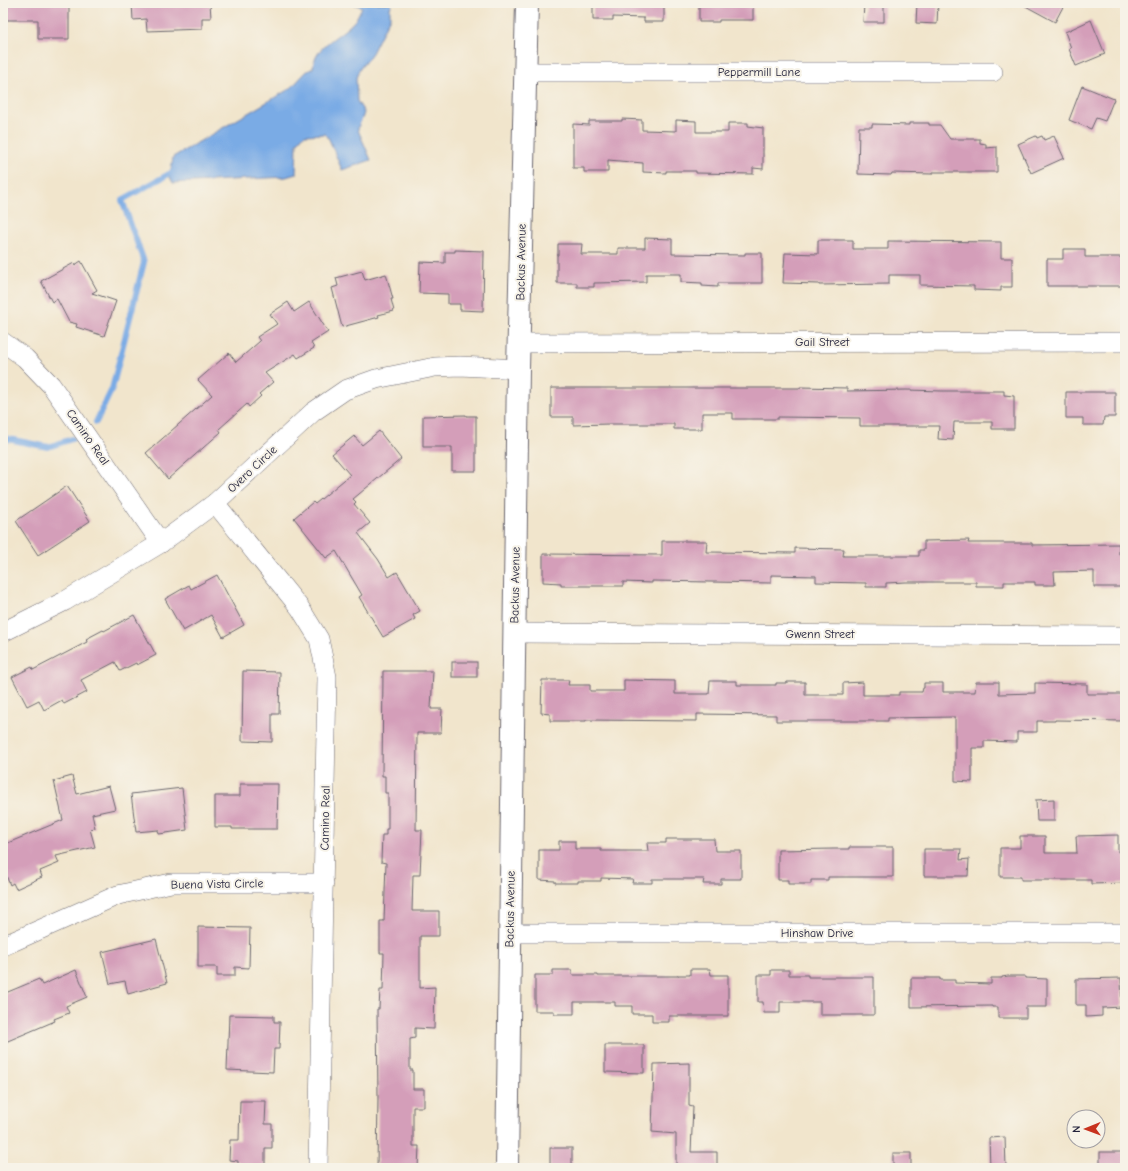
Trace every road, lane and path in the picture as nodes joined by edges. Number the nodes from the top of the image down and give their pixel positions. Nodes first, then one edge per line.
1 (527, 3) edge
2 (526, 72) junction
3 (993, 72) dead end
4 (3, 342) edge
5 (1125, 342) edge
6 (519, 343) junction
7 (518, 369) junction
8 (215, 503) junction
9 (161, 543) junction
10 (3, 632) edge
11 (515, 633) junction
12 (1125, 636) edge
13 (324, 883) junction
14 (510, 933) junction
15 (1125, 933) edge
16 (3, 946) edge
17 (318, 1168) edge
18 (507, 1168) edge

1 - 2 street, Backus Avenue
2 - 3 street, Peppermill Lane
2 - 6 street, Backus Avenue
4 - 9 street, Camino Real
5 - 6 street, Gail Street
6 - 7 street, Backus Avenue
7 - 8 street, Overo Circle
7 - 11 street, Backus Avenue
8 - 9 street, Overo Circle
8 - 13 street, Camino Real
9 - 10 street, Overo Circle
11 - 12 street, Gwenn Street
11 - 14 street, Backus Avenue
13 - 16 street, Buena Vista Circle
13 - 17 street, Camino Real
14 - 15 street, Hinshaw Drive
14 - 18 street, Backus Avenue

